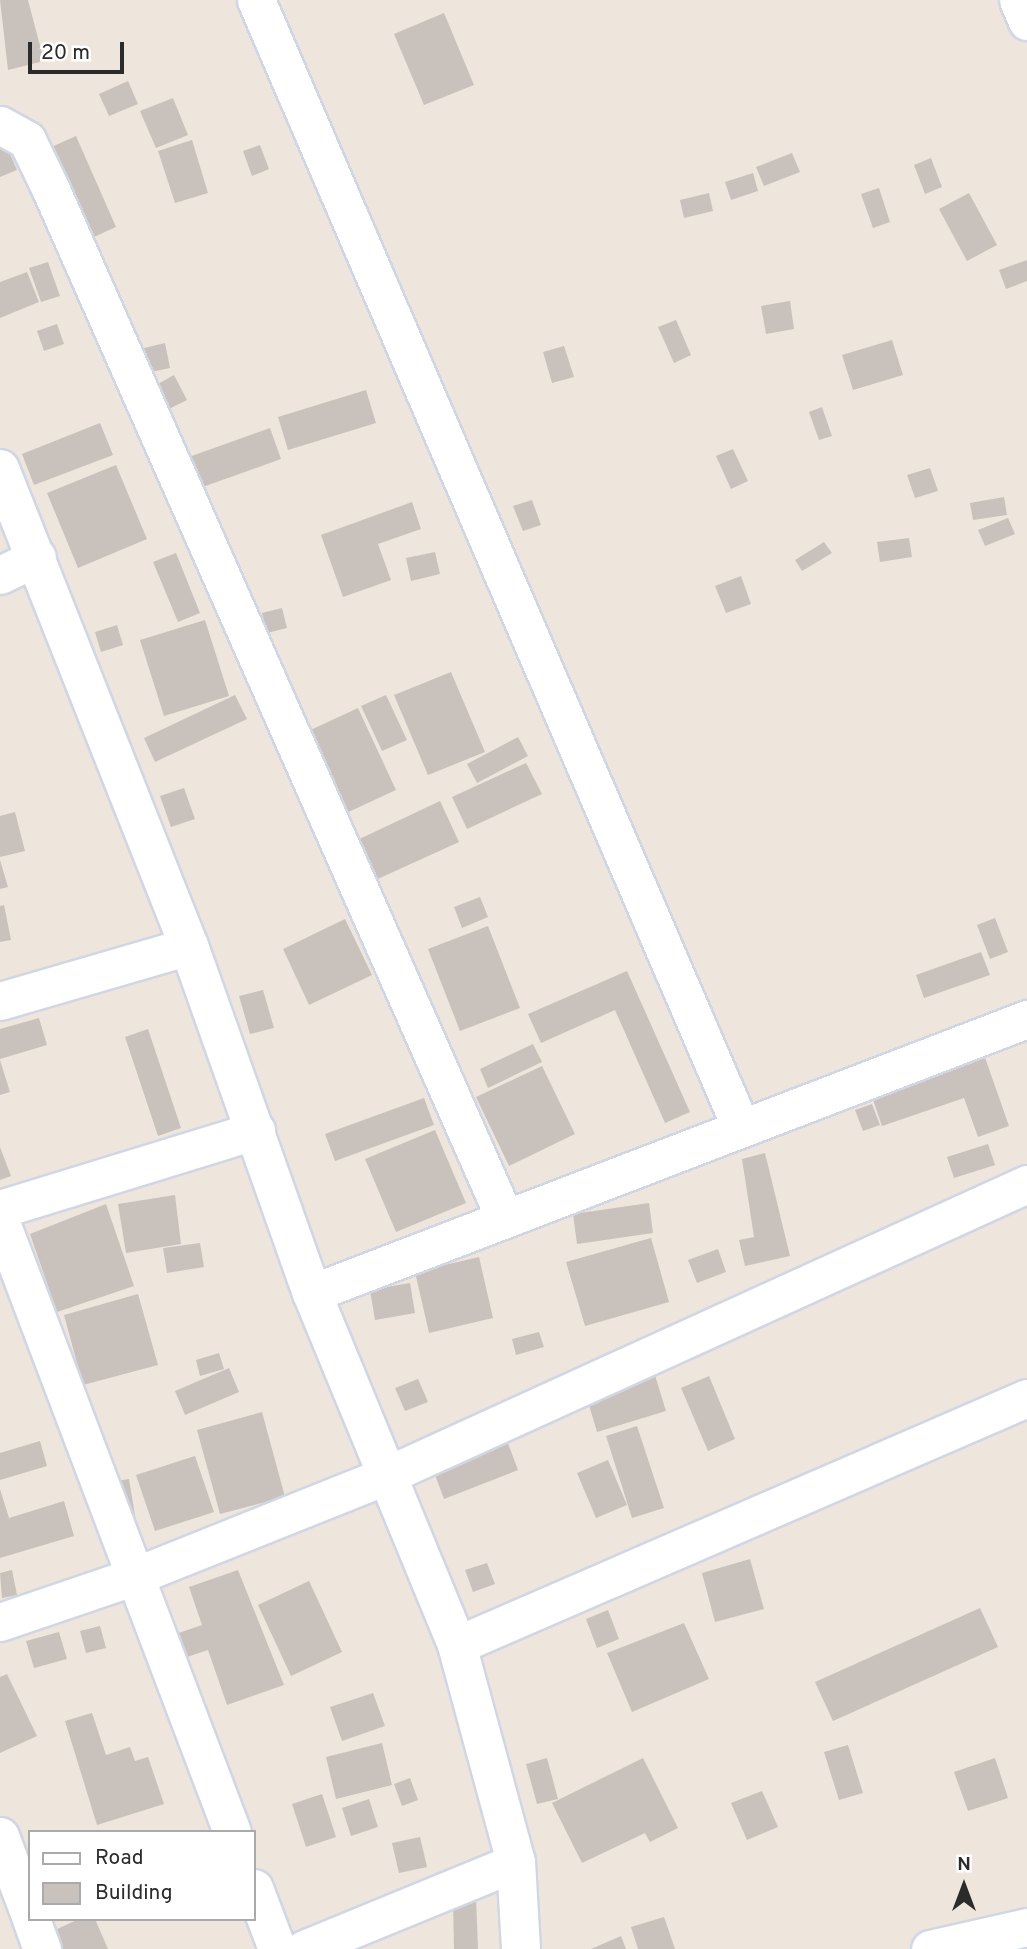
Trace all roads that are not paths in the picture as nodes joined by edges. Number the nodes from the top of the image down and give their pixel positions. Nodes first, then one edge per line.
1 (256, 0) edge
2 (1018, 0) edge
3 (1027, 21) edge
4 (0, 125) edge
5 (0, 469) edge
6 (37, 557) junction
7 (0, 575) edge
8 (189, 946) junction
9 (0, 1001) edge
10 (1027, 1019) edge
11 (741, 1128) junction
12 (256, 1129) junction
13 (1027, 1184) edge
14 (0, 1209) edge
15 (505, 1219) junction
16 (0, 1220) edge
17 (312, 1293) junction
18 (1027, 1398) edge
19 (385, 1476) junction
20 (135, 1576) junction
21 (0, 1622) edge
22 (457, 1645) junction
23 (231, 1830) edge
24 (0, 1836) edge
25 (516, 1862) junction
26 (256, 1893) edge
27 (28, 1912) edge
28 (32, 1921) edge
29 (1027, 1927) edge
30 (42, 1949) edge
31 (277, 1949) edge
32 (304, 1949) edge
33 (521, 1949) edge
34 (930, 1949) edge

1 - 11 street
2 - 3 street
4 - 15 street
5 - 6 street
6 - 7 street
6 - 8 street
8 - 9 street
8 - 12 street
10 - 11 street
11 - 15 street
12 - 14 street
12 - 17 street
13 - 19 street
15 - 17 street
16 - 20 street
17 - 19 street
18 - 22 street
19 - 20 street
19 - 22 street
20 - 21 street
20 - 23 street
22 - 25 street
24 - 27 street
25 - 32 street
25 - 33 street
26 - 31 street
28 - 30 street
29 - 34 street

